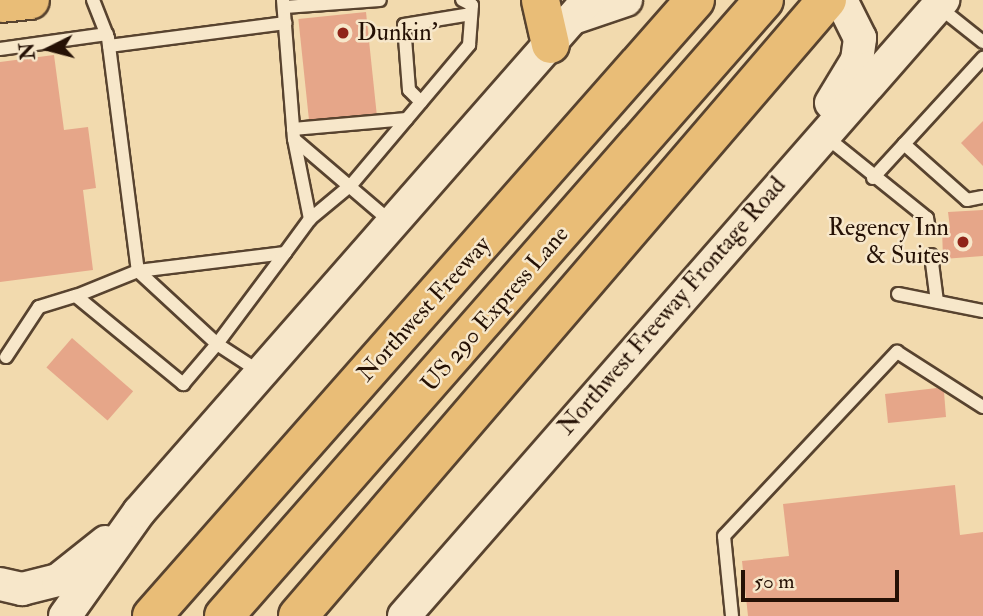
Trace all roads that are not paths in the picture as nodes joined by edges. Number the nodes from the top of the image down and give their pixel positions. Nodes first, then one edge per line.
1 (30, 0) edge
2 (93, 0) edge
3 (380, 0) edge
4 (540, 0) edge
5 (626, 0) edge
6 (695, 0) edge
7 (764, 0) edge
8 (827, 0) edge
9 (841, 0) edge
10 (0, 3) edge
11 (284, 3) edge
12 (941, 3) edge
13 (469, 6) edge
14 (570, 21) edge
15 (286, 23) junction
16 (108, 40) junction
17 (983, 42) edge
18 (0, 49) edge
19 (983, 58) edge
20 (421, 102) junction
21 (407, 119) junction
22 (822, 133) junction
23 (293, 134) junction
24 (904, 144) junction
25 (790, 169) junction
26 (873, 178) junction
27 (352, 184) junction
28 (983, 197) edge
29 (310, 219) junction
30 (390, 221) junction
31 (929, 229) dead end
32 (285, 253) junction
33 (931, 255) dead end
34 (138, 271) junction
35 (898, 294) dead end
36 (76, 296) junction
37 (937, 302) junction
38 (983, 310) edge
39 (217, 344) junction
40 (6, 357) dead end
41 (260, 373) junction
42 (983, 407) edge
43 (139, 512) junction
44 (0, 584) edge
45 (65, 616) edge
46 (152, 616) edge
47 (224, 616) edge
48 (298, 616) edge
49 (404, 616) edge
50 (732, 616) edge

1 - 10 main road
2 - 16 lane
3 - 11 lane
4 - 14 main road
5 - 14 main road
6 - 46 highway, Northwest Freeway
7 - 47 highway, US 290 Express Lane
8 - 48 highway
9 - 25 main road
11 - 15 lane
12 - 17 lane
12 - 22 main road, Northwest Freeway Frontage Road
13 - 20 lane
13 - 20 lane
14 - 30 main road
15 - 16 lane
15 - 23 lane
16 - 18 lane
16 - 34 lane
19 - 24 lane
20 - 21 lane
21 - 23 lane
21 - 27 lane
22 - 25 main road, Northwest Freeway Frontage Road
22 - 26 lane
23 - 27 lane
23 - 29 lane
24 - 26 lane
24 - 28 lane
25 - 49 main road, Northwest Freeway Frontage Road
26 - 31 lane
27 - 29 lane
27 - 30 lane
29 - 32 lane
30 - 41 main road
32 - 34 lane
32 - 39 lane
33 - 37 lane
34 - 36 lane
34 - 39 lane
35 - 37 lane
36 - 39 lane
36 - 40 lane
37 - 38 lane
39 - 41 lane
41 - 43 main road
42 - 50 lane
43 - 44 main road
43 - 45 main road

